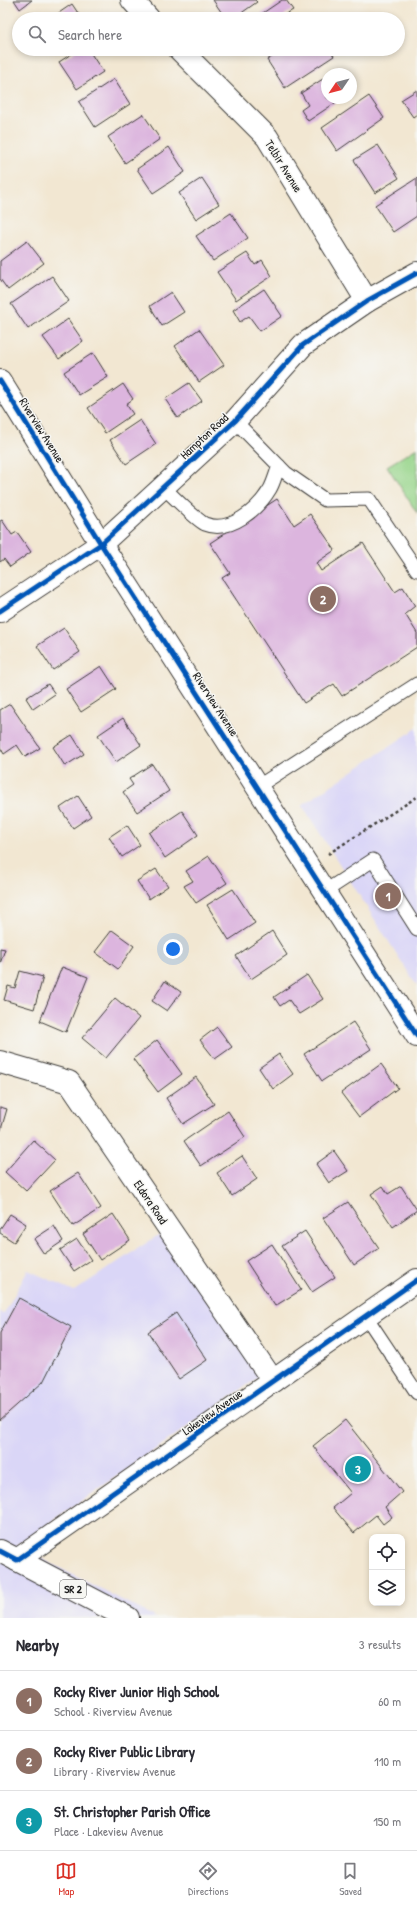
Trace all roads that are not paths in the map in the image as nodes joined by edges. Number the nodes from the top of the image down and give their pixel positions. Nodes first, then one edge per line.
1 (132, 0) edge
2 (143, 12) edge
3 (186, 56) edge
4 (417, 273) edge
5 (367, 301) junction
6 (0, 381) edge
7 (235, 421) junction
8 (279, 466) junction
9 (163, 487) junction
10 (101, 544) junction
11 (417, 570) edge
12 (0, 612) edge
13 (417, 684) edge
14 (257, 787) junction
15 (324, 892) junction
16 (417, 929) edge
17 (417, 1036) edge
18 (0, 1062) edge
19 (417, 1280) edge
20 (364, 1315) junction
21 (273, 1381) junction
22 (417, 1393) edge
23 (9, 1556) edge
24 (127, 1618) edge

1 - 2 street
3 - 5 street, Telbir Avenue
4 - 5 street, Hampton Road
5 - 7 street, Hampton Road
6 - 10 street, Riverview Avenue
7 - 8 lane
7 - 9 street, Hampton Road
8 - 9 lane
8 - 11 lane
9 - 10 street, Hampton Road
10 - 12 street, Hampton Road
10 - 14 street, Riverview Avenue
13 - 14 lane
14 - 15 street, Riverview Avenue
15 - 16 lane
15 - 17 street, Riverview Avenue
18 - 21 street, Eldora Road
19 - 20 street, Lakeview Avenue
20 - 21 street, Lakeview Avenue
20 - 22 lane
21 - 23 street, Lakeview Avenue
23 - 24 street, SR 2

